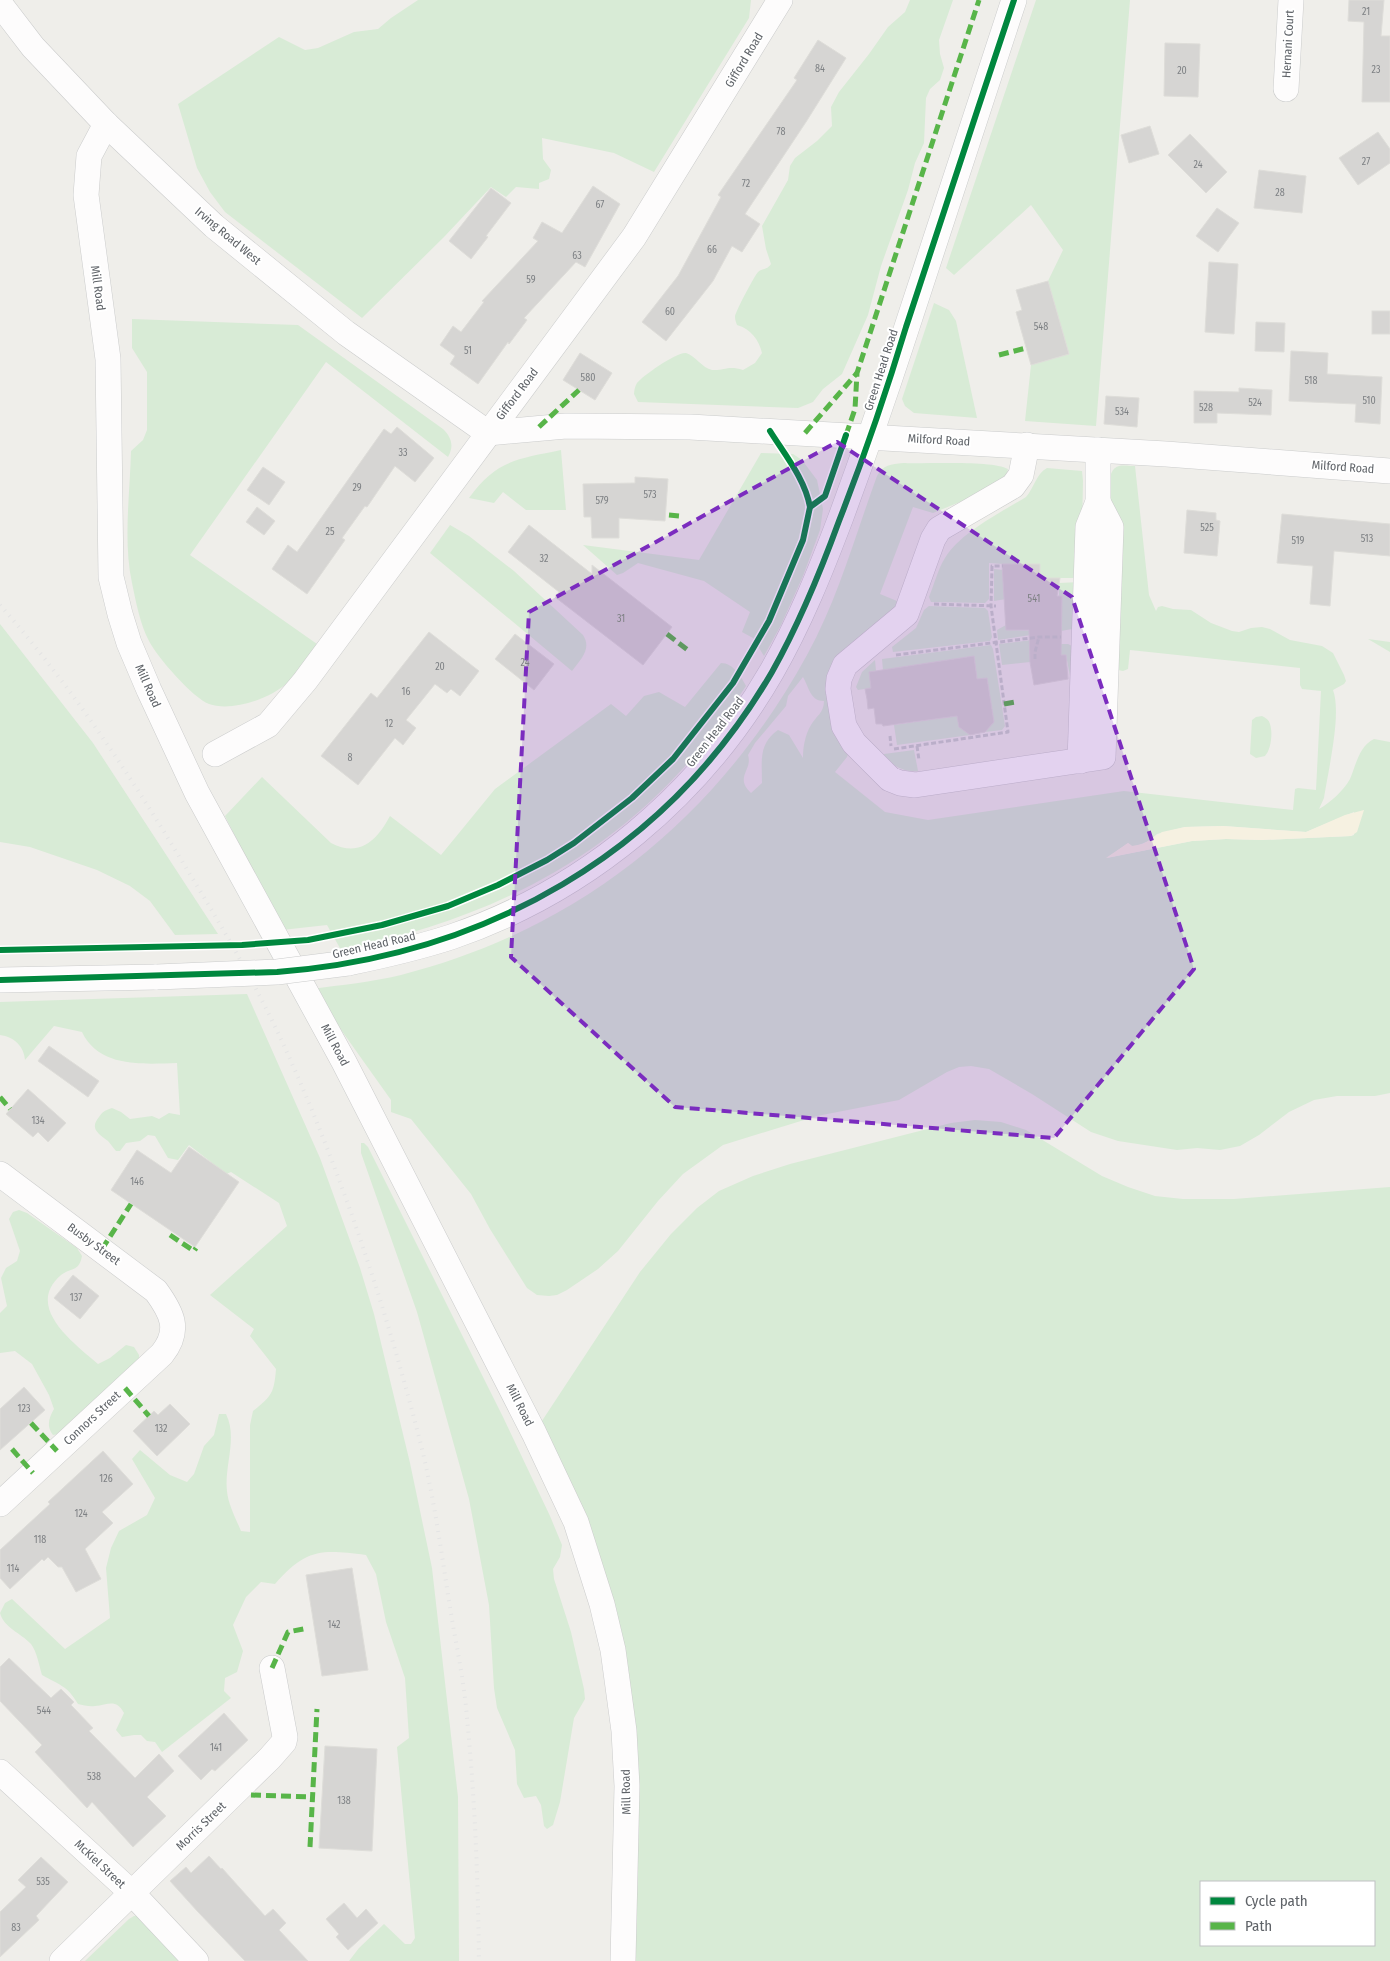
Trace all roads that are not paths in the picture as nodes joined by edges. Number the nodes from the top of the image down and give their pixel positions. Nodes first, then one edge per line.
1 (780, 0) edge
2 (1014, 0) edge
3 (1291, 0) edge
4 (0, 4) edge
5 (1286, 89) dead end
6 (106, 124) junction
7 (488, 432) junction
8 (872, 436) junction
9 (1027, 445) junction
10 (1098, 450) junction
11 (1390, 471) edge
12 (215, 754) dead end
13 (0, 980) edge
14 (0, 1174) edge
15 (173, 1326) joint
16 (0, 1504) edge
17 (272, 1668) dead end
18 (0, 1772) edge
19 (132, 1893) junction
20 (62, 1961) edge
21 (196, 1961) edge
22 (623, 1961) edge

1 - 7 street, Gifford Road
2 - 8 street, Green Head Road
3 - 5 street, Hernani Court
4 - 6 street, Irving Road West
6 - 7 street, Irving Road West
6 - 22 street, Mill Road
7 - 8 street, Milford Road
7 - 12 street, Gifford Road
8 - 9 street, Milford Road
8 - 13 street, Green Head Road, bridge
9 - 10 street, Milford Road
9 - 10 street
10 - 11 street, Milford Road
14 - 15 street, Busby Street
15 - 16 street, Connors Street
17 - 19 street, Morris Street
18 - 19 street, McKiel Street
19 - 20 street, Morris Street
19 - 21 street, McKiel Street

